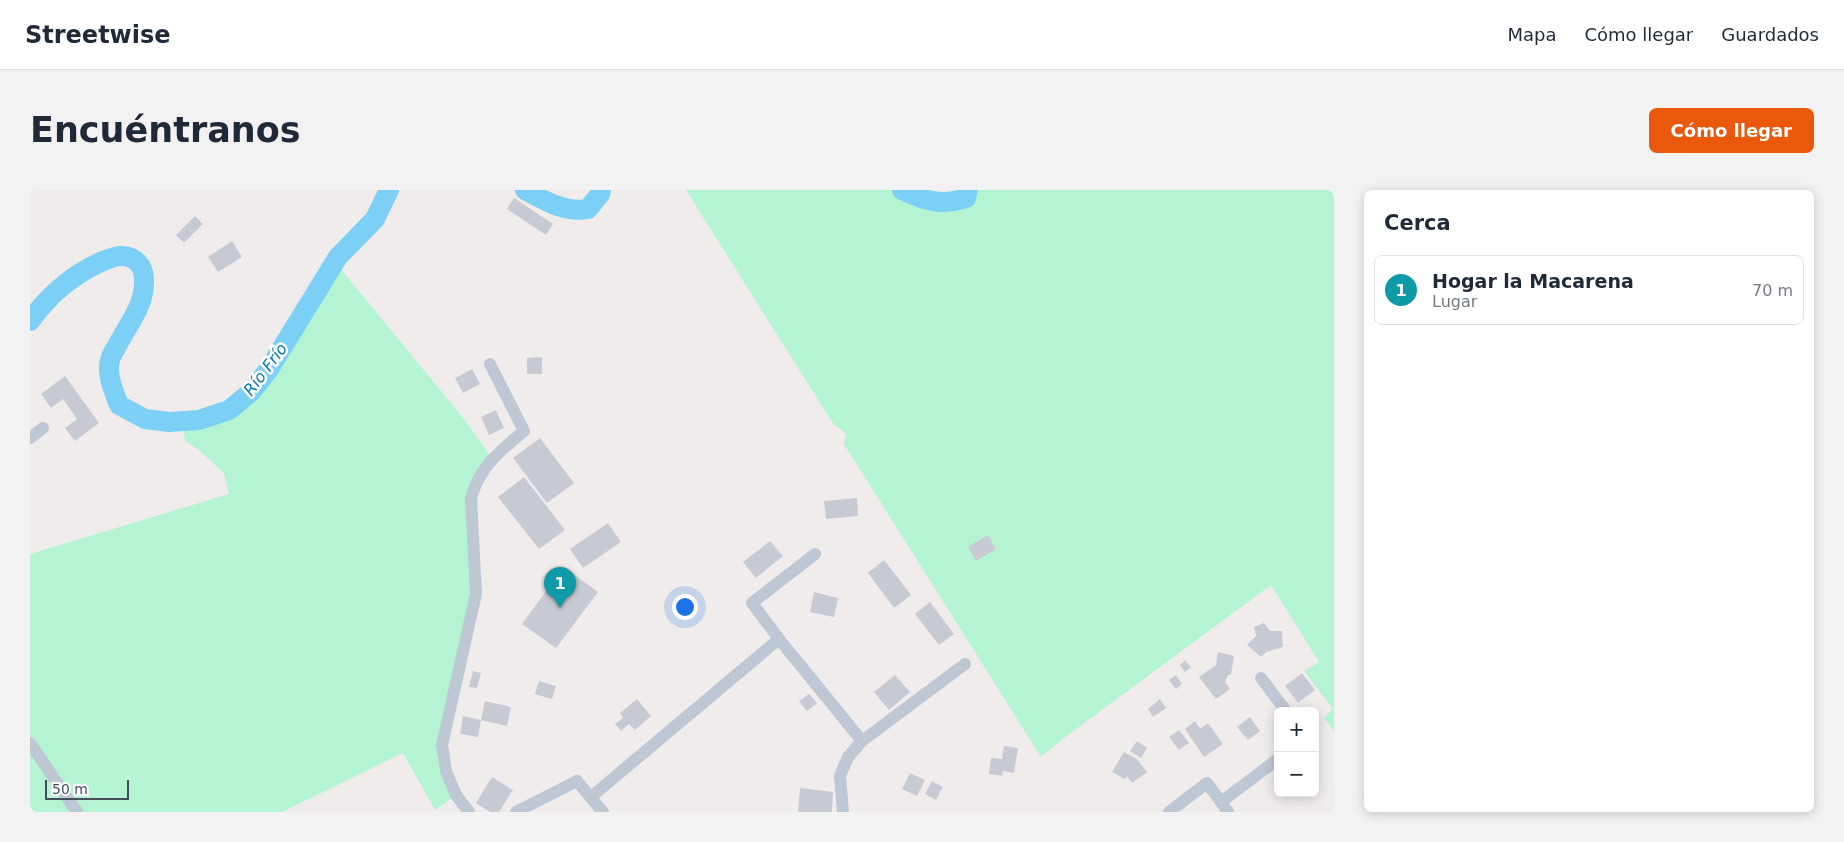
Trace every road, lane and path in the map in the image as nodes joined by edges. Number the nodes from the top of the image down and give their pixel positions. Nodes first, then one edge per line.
1 (490, 364) dead end
2 (43, 428) dead end
3 (30, 438) edge
4 (815, 554) dead end
5 (779, 639) junction
6 (965, 664) dead end
7 (1261, 678) dead end
8 (1283, 707) edge
9 (862, 741) junction
10 (30, 743) edge
11 (1274, 763) edge
12 (591, 797) junction
13 (1225, 807) edge
14 (77, 812) edge
15 (469, 812) edge
16 (516, 812) edge
17 (603, 812) edge
18 (843, 812) edge
19 (1169, 812) edge

1 - 15 street
2 - 3 street
4 - 5 street
5 - 9 street
5 - 12 street
6 - 9 street
7 - 8 street
9 - 18 street
10 - 14 street
11 - 13 street
12 - 16 street
12 - 17 street
13 - 19 street

